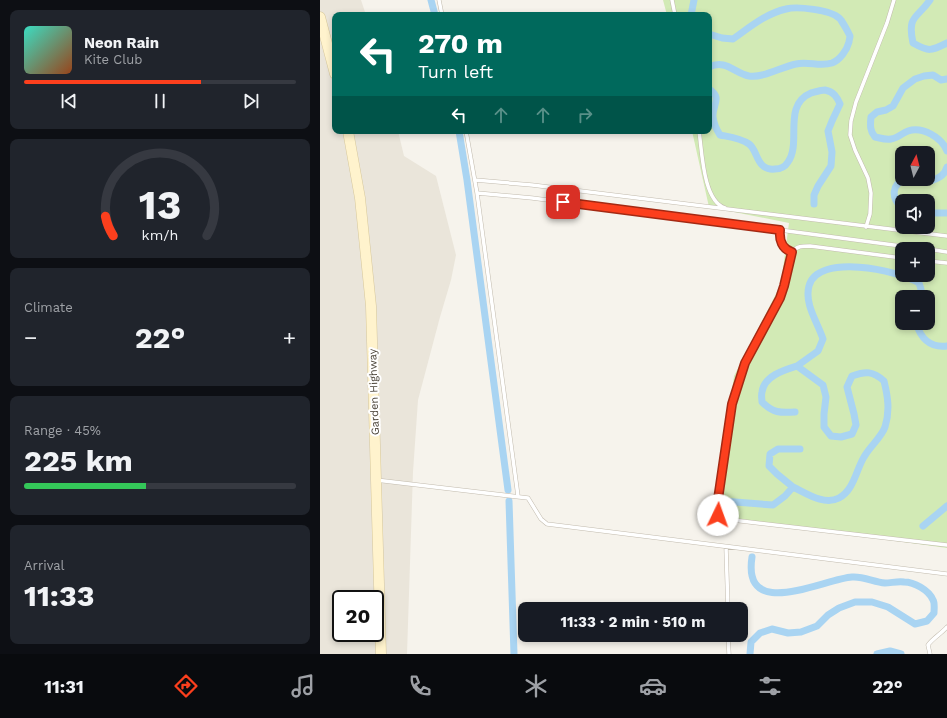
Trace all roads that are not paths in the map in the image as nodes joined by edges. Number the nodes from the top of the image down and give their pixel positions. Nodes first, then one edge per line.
1 (439, 0) edge
2 (672, 0) edge
3 (894, 0) edge
4 (441, 12) edge
5 (675, 12) edge
6 (320, 16) edge
7 (332, 62) edge
8 (349, 134) edge
9 (467, 134) edge
10 (699, 134) edge
11 (475, 180) junction
12 (477, 193) junction
13 (738, 212) junction
14 (866, 227) junction
15 (780, 230) junction
16 (947, 236) edge
17 (895, 245) edge
18 (935, 251) edge
19 (792, 252) junction
20 (947, 252) edge
21 (895, 257) edge
22 (935, 262) edge
23 (947, 263) edge
24 (376, 480) junction
25 (518, 496) junction
26 (947, 545) edge
27 (726, 547) junction
28 (947, 574) edge
29 (728, 602) edge
30 (947, 627) edge
31 (728, 642) edge
32 (381, 654) edge
33 (729, 654) edge
34 (930, 654) edge

1 - 4 lane
2 - 5 lane
3 - 14 lane
6 - 7 main road
8 - 24 main road, Garden Highway
9 - 11 lane
10 - 13 lane
11 - 12 lane
11 - 13 lane
12 - 15 lane
12 - 25 lane
13 - 14 lane
14 - 16 lane
15 - 17 lane
15 - 19 lane
18 - 20 lane
19 - 21 lane
19 - 26 lane
22 - 23 lane
24 - 25 lane
24 - 32 main road, Garden Highway
25 - 27 lane
27 - 28 lane
27 - 29 lane
30 - 34 lane
31 - 33 lane

